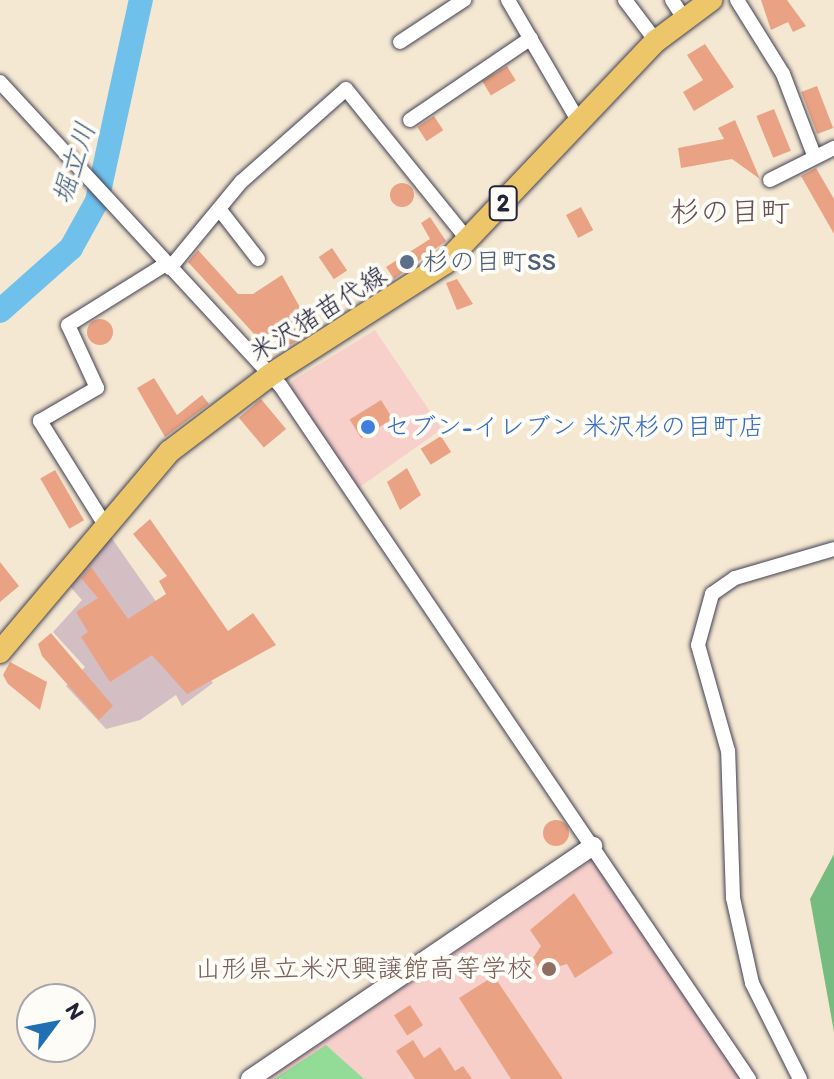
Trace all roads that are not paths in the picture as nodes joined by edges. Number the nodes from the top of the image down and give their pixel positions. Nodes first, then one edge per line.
1 (464, 0) edge
2 (508, 0) edge
3 (625, 0) edge
4 (711, 0) edge
5 (737, 0) edge
6 (678, 9) edge
7 (531, 38) junction
8 (656, 41) junction
9 (400, 42) dead end
10 (0, 82) edge
11 (410, 120) dead end
12 (579, 122) junction
13 (834, 148) edge
14 (814, 155) junction
15 (770, 180) dead end
16 (220, 210) junction
17 (468, 240) junction
18 (258, 259) dead end
19 (168, 266) junction
20 (270, 375) junction
21 (105, 525) junction
22 (834, 549) edge
23 (0, 652) edge
24 (593, 846) junction
25 (250, 1079) edge
26 (749, 1079) edge
27 (800, 1079) edge

1 - 9 street
2 - 7 street
3 - 8 street
4 - 6 main road, 米沢猪苗代線 / 2
5 - 14 street
6 - 8 main road, 米沢猪苗代線 / 2
7 - 11 street
7 - 12 street
8 - 12 main road, 米沢猪苗代線 / 2
10 - 19 street
12 - 17 main road, 米沢猪苗代線 / 2
13 - 14 street
14 - 15 street
16 - 17 street
16 - 18 street
16 - 19 street
17 - 20 main road, 米沢猪苗代線 / 2
19 - 20 street
19 - 21 street
20 - 21 main road, 米沢猪苗代線 / 2
20 - 24 street
21 - 23 main road, 米沢猪苗代線 / 2
22 - 27 street
24 - 25 street
24 - 26 street

